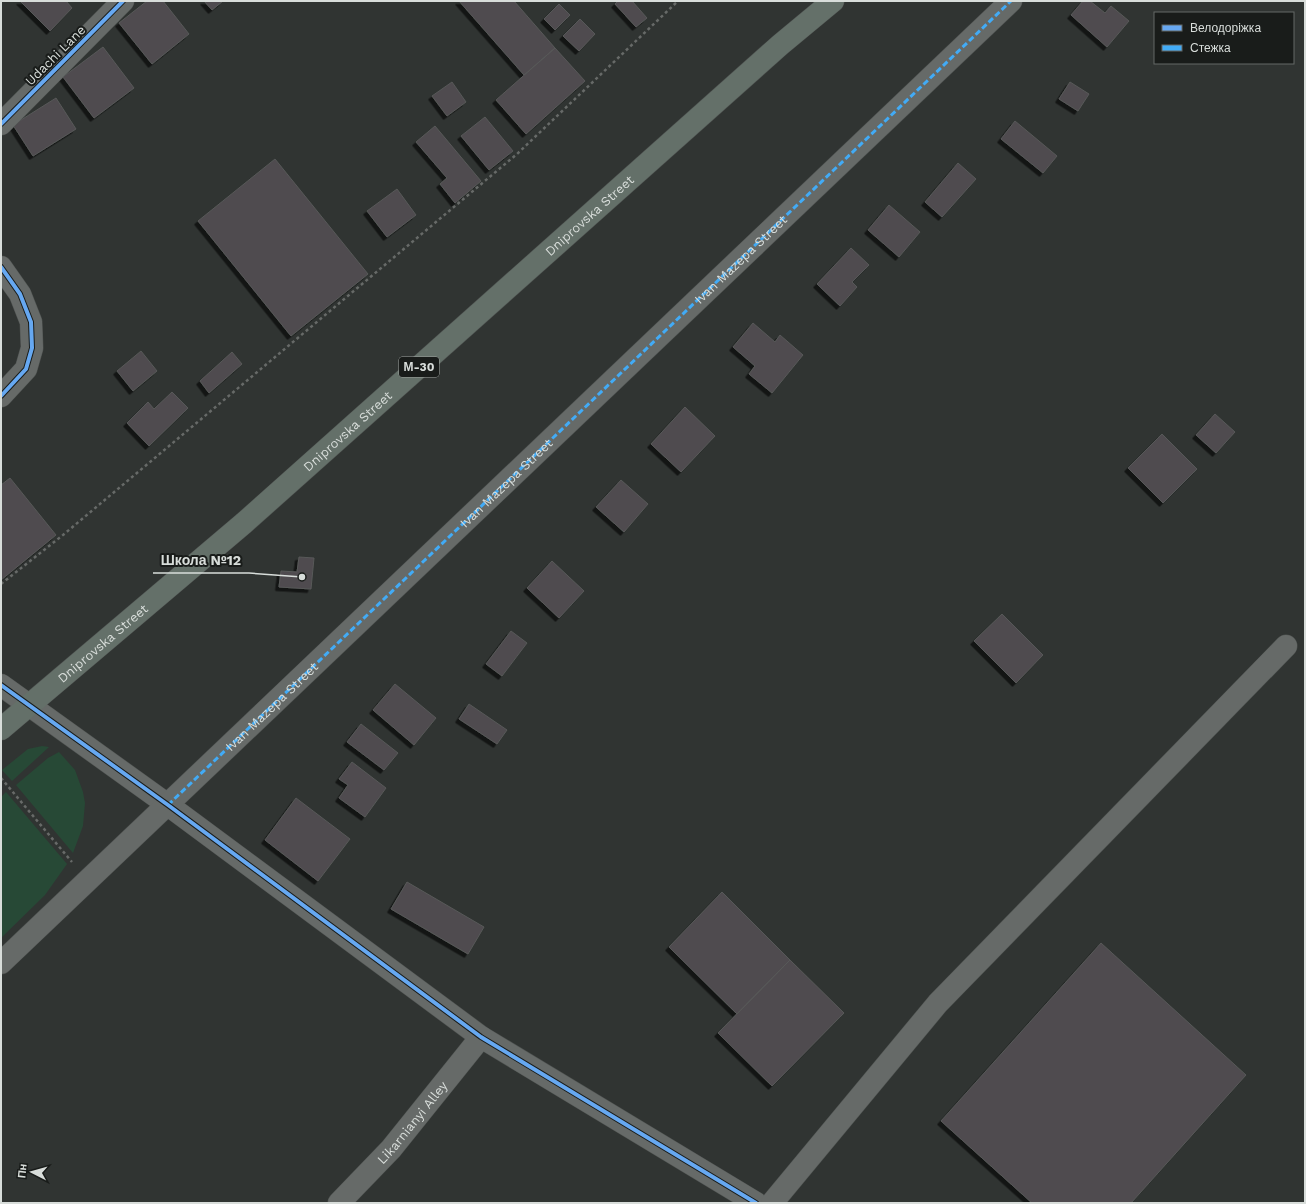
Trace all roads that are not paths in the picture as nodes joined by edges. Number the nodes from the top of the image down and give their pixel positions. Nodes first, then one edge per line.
1 (123, 1) edge
2 (833, 1) edge
3 (1011, 1) edge
4 (1, 124) edge
5 (1, 267) edge
6 (1, 396) edge
7 (1286, 646) dead end
8 (1, 685) edge
9 (29, 705) junction
10 (1, 729) edge
11 (168, 805) junction
12 (1, 963) edge
13 (481, 1037) junction
14 (339, 1203) edge
15 (756, 1203) edge
16 (772, 1203) edge

1 - 4 street, Udachi Lane
2 - 9 highway, Dniprovska Street / М-30
3 - 11 street, Ivan Mazepa Street
5 - 6 street
7 - 16 street
8 - 9 street
9 - 10 highway, Dniprovska Street / М-30
9 - 11 street
11 - 12 street, Ivan Mazepa Street
11 - 13 street
13 - 14 street, Likarnianyi Alley
13 - 15 street

